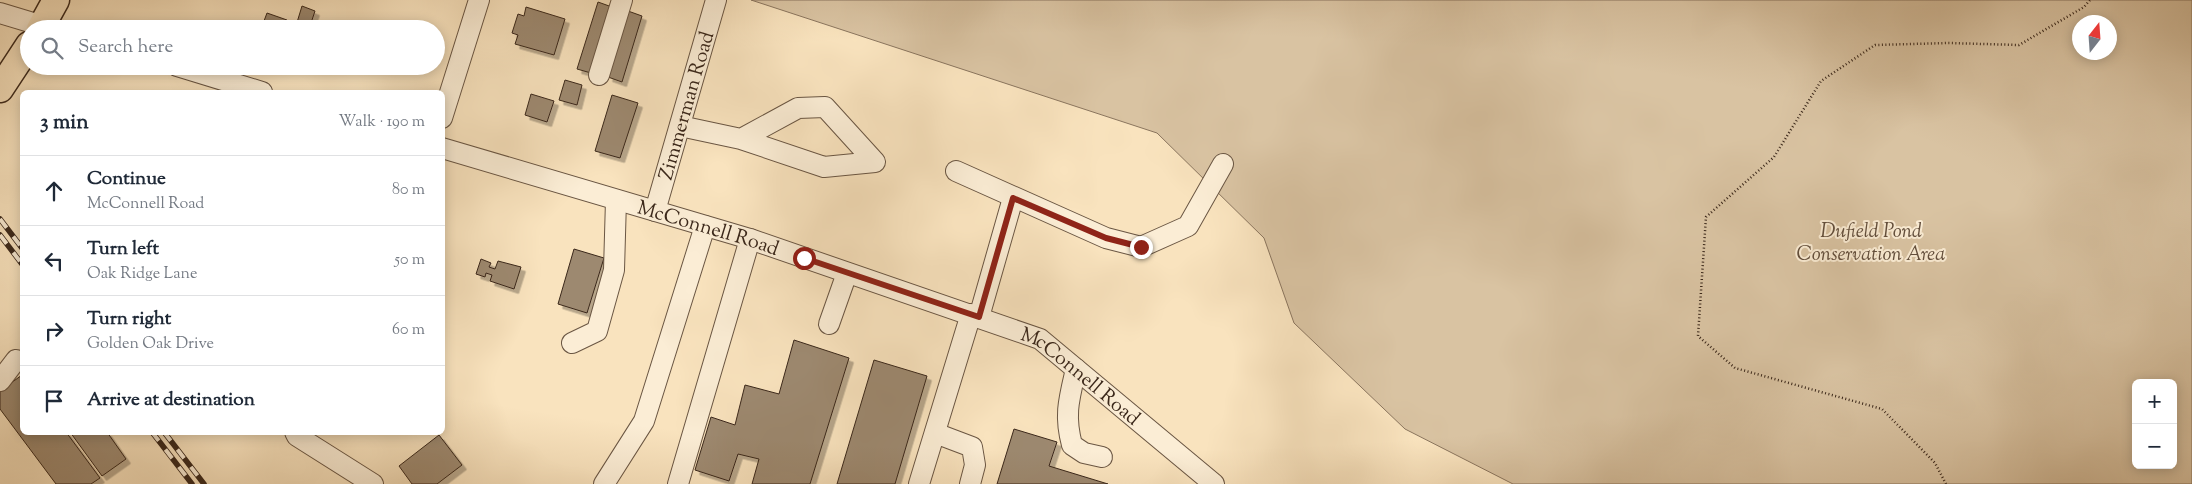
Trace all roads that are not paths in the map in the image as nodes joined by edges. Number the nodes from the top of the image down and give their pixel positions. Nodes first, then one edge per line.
1 (56, 0) edge
2 (479, 0) edge
3 (622, 0) edge
4 (716, 0) edge
5 (0, 13) edge
6 (47, 20) edge
7 (20, 22) edge
8 (20, 61) edge
9 (205, 75) edge
10 (599, 75) dead end
11 (0, 89) edge
12 (252, 90) edge
13 (445, 108) edge
14 (680, 126) junction
15 (741, 140) junction
16 (445, 149) edge
17 (1223, 164) dead end
18 (956, 171) dead end
19 (1013, 198) junction
20 (616, 200) junction
21 (655, 211) junction
22 (705, 226) junction
23 (750, 239) junction
24 (846, 274) junction
25 (975, 316) junction
26 (829, 324) dead end
27 (572, 343) dead end
28 (16, 360) dead end
29 (1076, 369) junction
30 (0, 381) edge
31 (934, 433) junction
32 (296, 435) edge
33 (1102, 457) dead end
34 (373, 484) edge
35 (604, 484) edge
36 (678, 484) edge
37 (919, 484) edge
38 (970, 484) edge
39 (1214, 484) edge

1 - 6 main road
2 - 13 street
3 - 10 street
4 - 14 street, Zimmerman Road
5 - 7 street
8 - 11 main road
9 - 12 street
14 - 15 street
14 - 21 street, Zimmerman Road
15 - 15 street
16 - 20 street, McConnell Road
17 - 19 street
18 - 19 street
19 - 25 street
20 - 21 street, McConnell Road
20 - 27 street
21 - 22 street, McConnell Road
22 - 23 street, McConnell Road
22 - 35 street
23 - 24 street, McConnell Road
23 - 36 street
24 - 25 street, McConnell Road
24 - 26 street
25 - 29 street, McConnell Road
25 - 31 street
28 - 30 street
29 - 33 street
29 - 39 street, McConnell Road
31 - 37 street
31 - 38 street
32 - 34 street

